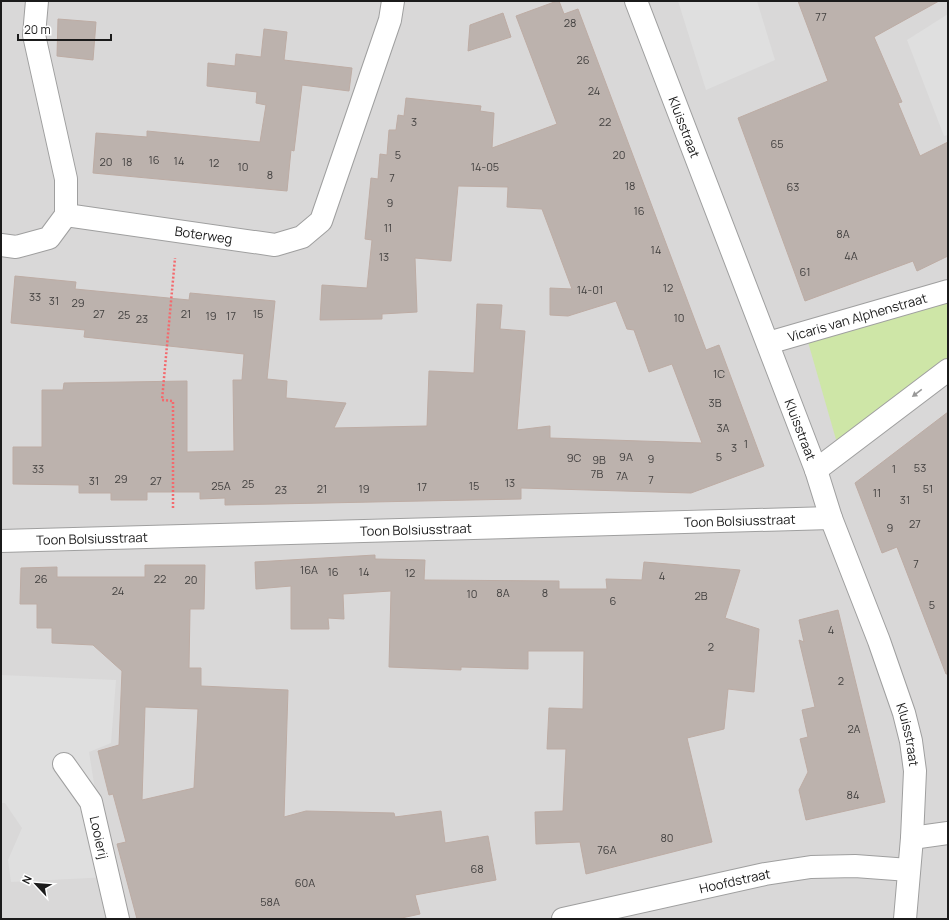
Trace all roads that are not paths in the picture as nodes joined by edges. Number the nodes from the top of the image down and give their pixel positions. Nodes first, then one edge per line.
1 (38, 1) edge
2 (393, 1) edge
3 (636, 1) edge
4 (66, 215) junction
5 (1, 245) edge
6 (948, 292) edge
7 (768, 343) junction
8 (948, 370) edge
9 (816, 470) junction
10 (832, 518) junction
11 (1, 541) edge
12 (64, 764) dead end
13 (948, 833) edge
14 (912, 838) junction
15 (909, 870) junction
16 (605, 914) edge
17 (118, 919) edge
18 (563, 919) edge
19 (905, 919) edge

1 - 4 street
2 - 4 street, Boterweg
3 - 7 street, Kluisstraat
4 - 5 street
6 - 7 street, Vicaris van Alphenstraat
7 - 9 street, Kluisstraat
8 -> 9 street
9 - 10 street, Kluisstraat
10 - 11 street, Toon Bolsiusstraat
10 - 14 street, Kluisstraat
12 - 17 street, Looierij
13 - 14 street
14 - 15 street, Kluisstraat
15 - 16 street, Hoofdstraat
15 - 19 street, Kluisstraat
16 - 18 street, Hoofdstraat

